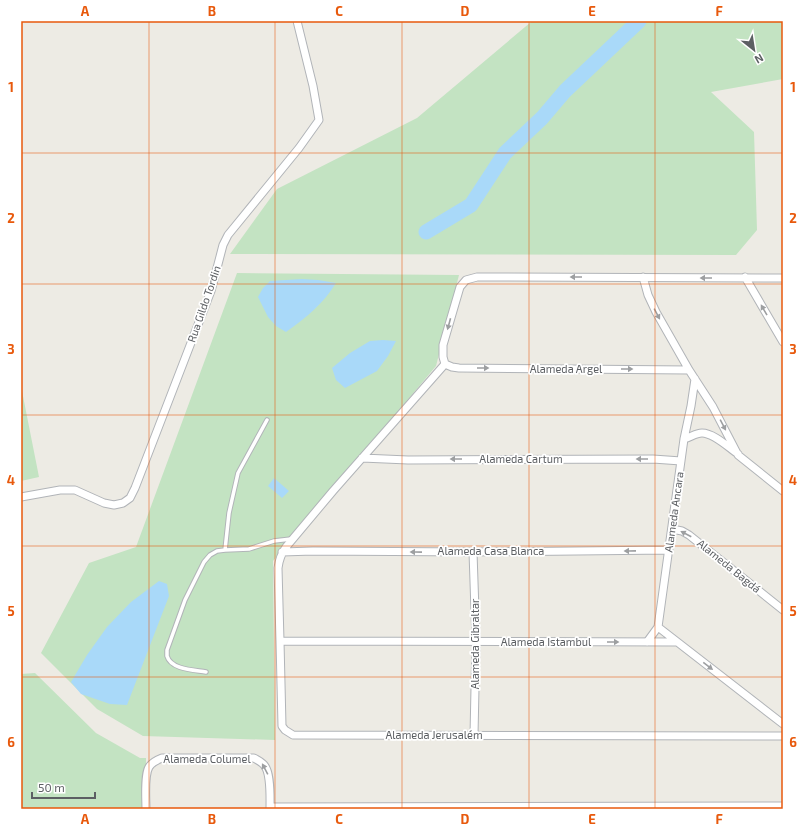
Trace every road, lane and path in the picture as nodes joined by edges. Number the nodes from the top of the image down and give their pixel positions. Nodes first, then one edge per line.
1 (296, 21) edge
2 (643, 277) junction
3 (745, 277) junction
4 (783, 278) edge
5 (783, 342) edge
6 (445, 364) junction
7 (689, 370) junction
8 (695, 379) junction
9 (267, 420) dead end
10 (684, 439) junction
11 (738, 455) junction
12 (362, 458) junction
13 (681, 461) junction
14 (783, 491) edge
15 (21, 497) edge
16 (672, 529) junction
17 (293, 538) junction
18 (225, 550) junction
19 (669, 550) junction
20 (282, 552) junction
21 (473, 552) junction
22 (783, 610) edge
23 (658, 627) junction
24 (280, 641) junction
25 (476, 642) junction
26 (647, 642) junction
27 (677, 642) junction
28 (206, 672) dead end
29 (783, 724) edge
30 (474, 735) junction
31 (783, 736) edge
32 (783, 806) edge
33 (270, 808) edge
34 (476, 808) edge
35 (682, 808) edge
36 (146, 809) edge

1 - 15 street, Rua Gildo Tordin
3 -> 2 street
2 -> 6 street
2 -> 7 street
3 - 4 street
5 -> 3 street
6 -> 7 street, Alameda Argel
6 - 12 street, Alameda Jerusalém
7 - 8 street
8 - 10 street, Alameda Ancara
8 -> 11 street
9 - 18 lane
10 - 11 street
10 - 13 street, Alameda Ancara
11 - 14 street
13 -> 12 street, Alameda Cartum
12 - 17 street, Alameda Jerusalém
13 - 16 street, Alameda Ancara
16 - 19 street, Alameda Ancara
22 -> 16 street, Alameda Bagdá
17 - 18 lane
17 - 20 street, Alameda Jerusalém
18 - 28 lane
19 -> 21 street, Alameda Casa Blanca
19 - 23 street, Alameda Ancara
21 -> 20 street, Alameda Casa Blanca
20 - 24 street, Alameda Jerusalém
21 - 25 street, Alameda Gibraltar
23 - 26 street, Alameda Ancara
23 - 27 street
24 - 25 street, Alameda Istambul
24 - 30 street, Alameda Jerusalém
25 -> 26 street, Alameda Istambul
25 - 30 street, Alameda Gibraltar
26 - 27 street, Alameda Istambul
27 -> 29 street
30 - 31 street, Alameda Jerusalém
32 - 35 street
33 - 34 street
33 -> 36 street, Alameda Columel
34 - 35 street

